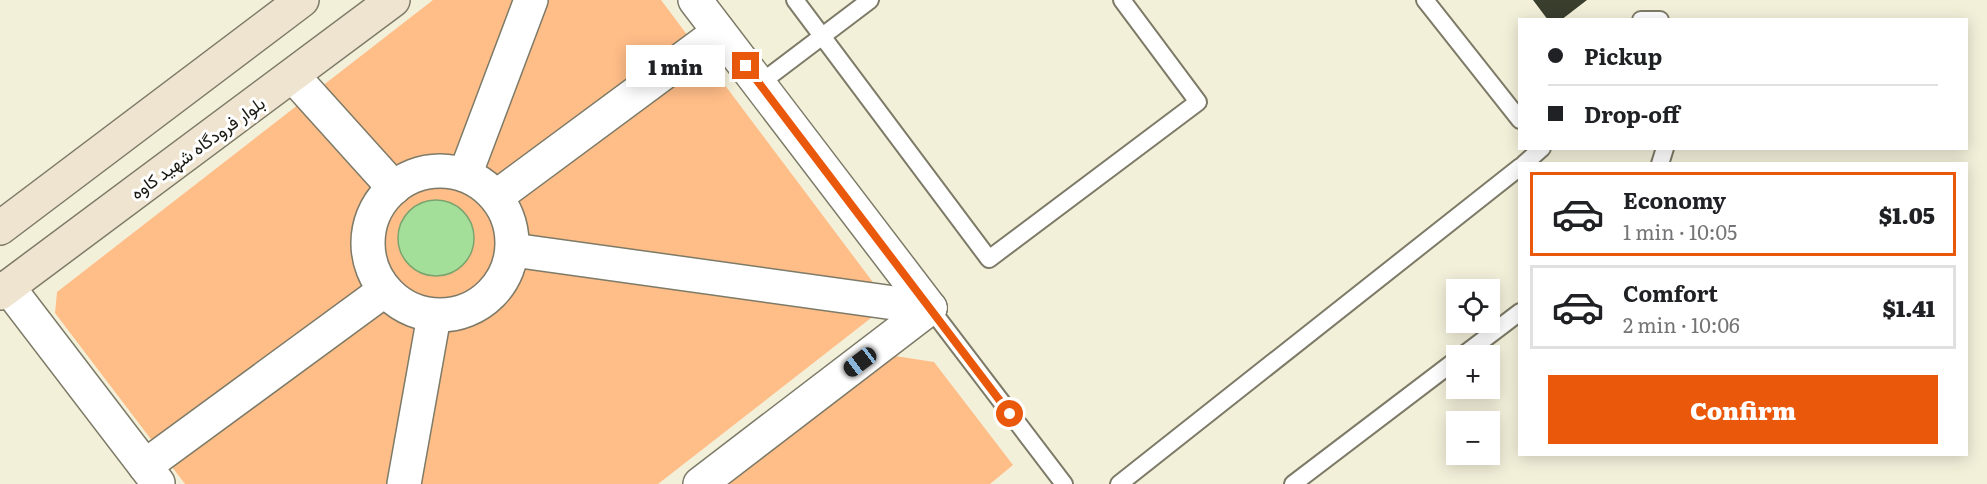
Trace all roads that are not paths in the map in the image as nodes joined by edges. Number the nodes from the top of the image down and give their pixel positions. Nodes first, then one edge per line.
1 (302, 0) edge
2 (393, 0) edge
3 (531, 0) edge
4 (695, 0) edge
5 (795, 0) edge
6 (870, 0) edge
7 (1122, 0) edge
8 (1425, 0) edge
9 (719, 32) junction
10 (822, 36) junction
11 (293, 76) junction
12 (759, 84) junction
13 (1518, 117) edge
14 (1540, 150) edge
15 (1526, 162) edge
16 (1518, 169) edge
17 (465, 175) junction
18 (394, 188) junction
19 (496, 197) junction
20 (0, 228) edge
21 (513, 250) junction
22 (4, 290) edge
23 (385, 290) junction
24 (930, 308) junction
25 (1518, 314) edge
26 (434, 316) junction
27 (1476, 345) edge
28 (1446, 368) edge
29 (152, 475) edge
30 (404, 484) edge
31 (700, 484) edge
32 (1064, 484) edge
33 (1119, 484) edge
34 (1293, 484) edge

1 - 20 main road
2 - 11 main road, بلوار فرودگاه شهید کاوه
3 - 17 street
4 - 9 street
5 - 10 lane
6 - 10 lane
7 - 10 lane
8 - 13 lane
9 - 12 street
9 - 19 street
10 - 12 lane
11 - 18 street
11 - 22 main road, بلوار فرودگاه شهید کاوه
12 - 24 street
14 - 15 lane
16 - 33 lane
17 - 18 street
17 - 19 street
18 - 23 street
19 - 21 street
21 - 24 street
21 - 26 street
22 - 29 street
23 - 26 street
23 - 29 street
24 - 31 street
24 - 32 lane
25 - 27 lane
26 - 30 street
28 - 34 lane

